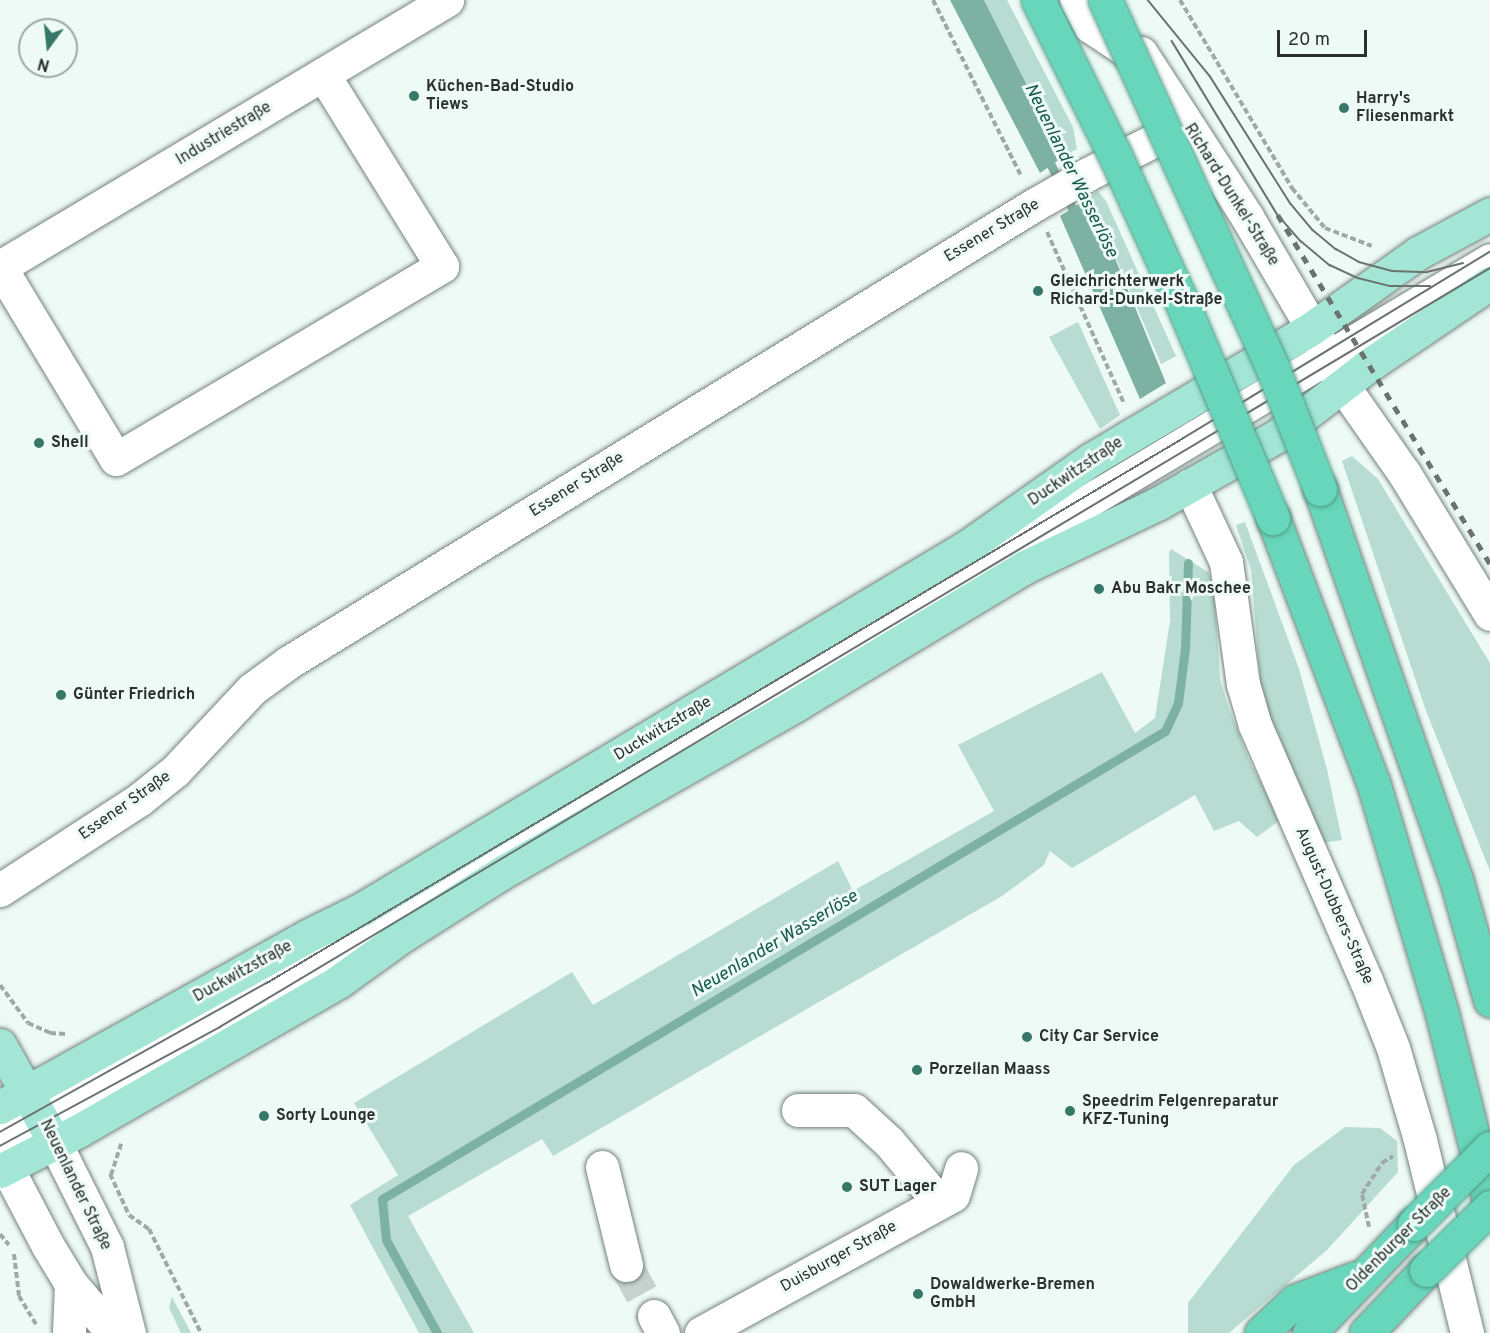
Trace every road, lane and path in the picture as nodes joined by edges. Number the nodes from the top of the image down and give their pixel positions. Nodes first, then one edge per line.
1 (1038, 0) edge
2 (1076, 0) edge
3 (1106, 0) edge
4 (1112, 0) edge
5 (1180, 0) edge
6 (433, 3) edge
7 (1147, 64) junction
8 (323, 74) junction
9 (1186, 124) junction
10 (1490, 214) edge
11 (1378, 248) dead end
12 (1490, 260) edge
13 (0, 267) edge
14 (1490, 283) edge
15 (1312, 328) junction
16 (1336, 372) junction
17 (1190, 485) junction
18 (1490, 614) edge
19 (0, 890) edge
20 (0, 986) edge
21 (1490, 999) edge
22 (74, 1034) dead end
23 (0, 1045) edge
24 (798, 1110) dead end
25 (31, 1114) edge
26 (125, 1135) dead end
27 (1420, 1140) junction
28 (1490, 1148) edge
29 (2, 1158) edge
30 (602, 1167) dead end
31 (961, 1168) dead end
32 (939, 1202) junction
33 (1490, 1205) edge
34 (1370, 1233) dead end
35 (0, 1234) edge
36 (626, 1265) tunnel mouth
37 (1363, 1275) junction
38 (71, 1284) junction
39 (1367, 1332) edge
40 (41, 1333) edge
41 (69, 1333) edge
42 (113, 1333) edge
43 (129, 1333) edge
44 (201, 1333) edge
45 (701, 1333) edge
46 (1261, 1333) edge
47 (1309, 1333) edge
48 (1467, 1333) edge

1 - 33 highway, bridge
2 - 7 street, Richard-Dunkel-Straße
3 - 21 highway, bridge
4 - 7 street, Richard-Dunkel-Straße
5 - 11 path
6 - 8 street, Industriestraße
7 - 9 street, Richard-Dunkel-Straße
8 - 13 street, Industriestraße
8 - 13 street
9 - 15 street, Richard-Dunkel-Straße
9 - 19 street, Essener Straße
10 - 15 main road, Duckwitzstraße
12 - 16 street
14 - 16 main road
15 - 16 street
15 - 25 main road, Duckwitzstraße
16 - 17 main road
16 - 18 street
16 - 25 street
17 - 25 main road
17 - 27 street, August-Dubbers-Straße
20 - 22 path
23 - 25 main road, Neuenlander Straße
24 - 32 street
25 - 29 main road
25 - 43 street, Neuenlander Straße
26 - 44 path
27 - 34 path
27 - 48 street, August-Dubbers-Straße
28 - 37 highway, Oldenburger Straße, bridge
29 - 38 street
30 - 36 street
31 - 32 street, Duisburger Straße
32 - 45 street, Duisburger Straße
33 - 39 highway, bridge
35 - 40 path
37 - 46 highway
37 - 47 highway, Oldenburger Straße
38 - 41 street
38 - 42 street

